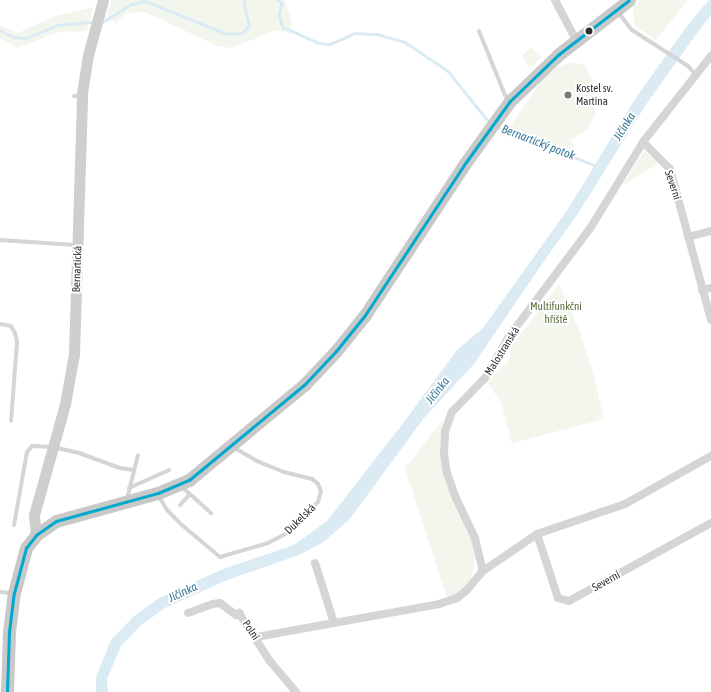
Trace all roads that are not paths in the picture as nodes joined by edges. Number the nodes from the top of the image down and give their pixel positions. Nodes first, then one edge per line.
1 (103, 0) edge
2 (555, 0) edge
3 (629, 0) edge
4 (616, 10) junction
5 (479, 32) dead end
6 (576, 40) junction
7 (711, 56) edge
8 (695, 74) junction
9 (510, 102) junction
10 (643, 142) junction
11 (711, 231) edge
12 (688, 237) junction
13 (0, 240) edge
14 (78, 246) junction
15 (711, 288) edge
16 (702, 290) junction
17 (711, 320) edge
18 (0, 324) edge
19 (11, 421) dead end
20 (234, 444) junction
21 (53, 447) junction
22 (138, 455) dead end
23 (711, 456) edge
24 (134, 470) junction
25 (169, 470) dead end
26 (179, 485) junction
27 (129, 488) junction
28 (158, 493) junction
29 (189, 496) junction
30 (127, 501) junction
31 (180, 505) dead end
32 (211, 513) dead end
33 (711, 523) edge
34 (14, 525) dead end
35 (538, 534) junction
36 (36, 535) junction
37 (315, 563) dead end
38 (483, 571) junction
39 (0, 592) edge
40 (14, 593) junction
41 (188, 613) dead end
42 (334, 623) junction
43 (256, 637) junction
44 (7, 692) edge
45 (296, 692) edge

1 - 14 street, Bernartická
2 - 6 street
3 - 4 main road
4 - 6 main road
4 - 8 lane
5 - 9 lane
6 - 9 main road
7 - 8 street, Malostranská
8 - 10 street, Malostranská
9 - 20 main road
10 - 12 street, Severní
10 - 38 street, Malostranská
11 - 12 street
12 - 16 street, Severní
13 - 14 lane
14 - 21 street, Bernartická
15 - 16 street
16 - 17 street, Severní
18 - 19 lane
20 - 26 main road
20 - 28 lane, Dukelská
21 - 24 lane
21 - 34 lane
21 - 36 street, Bernartická
22 - 24 lane
23 - 35 street
24 - 27 lane
25 - 27 lane
26 - 28 main road
26 - 29 lane
27 - 30 lane
28 - 30 main road
29 - 31 lane
29 - 32 lane
30 - 36 main road
33 - 35 street, Severní
35 - 38 street
36 - 40 main road
37 - 42 street
38 - 42 street
39 - 40 lane
40 - 44 main road
41 - 43 street, Polní
42 - 43 street
43 - 45 street, Polní

